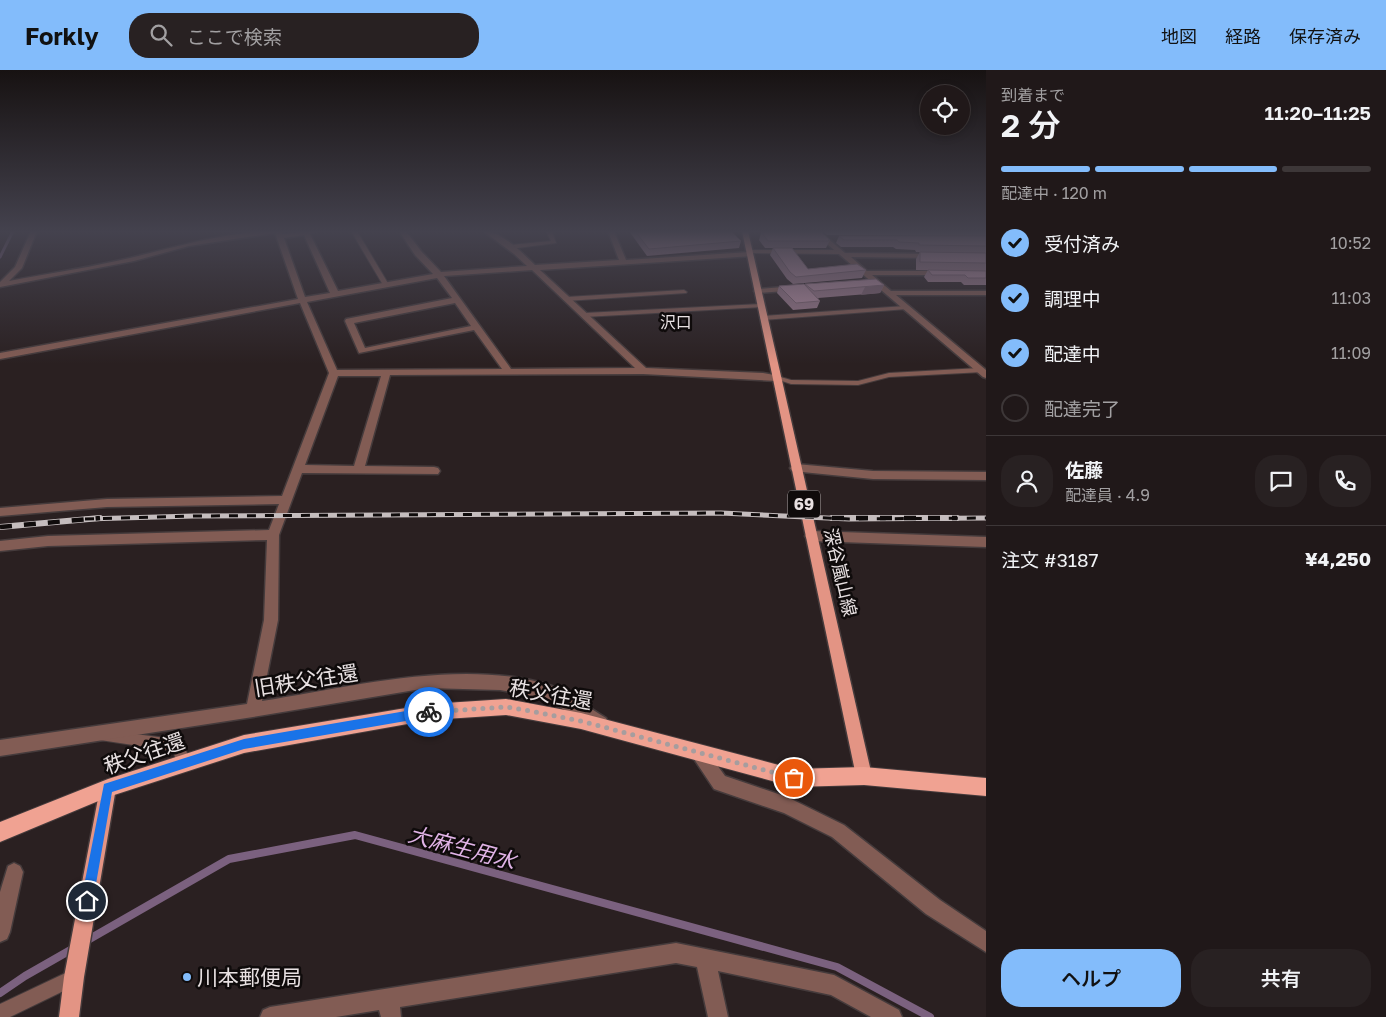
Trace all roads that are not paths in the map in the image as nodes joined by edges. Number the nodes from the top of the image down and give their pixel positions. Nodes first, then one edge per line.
1 (11, 275) edge
2 (51, 275) edge
3 (293, 275) edge
4 (327, 275) edge
5 (380, 275) edge
6 (438, 275) edge
7 (439, 275) edge
8 (541, 275) edge
9 (755, 275) edge
10 (867, 275) edge
11 (865, 282) edge
12 (875, 282) junction
13 (1, 285) edge
14 (386, 285) junction
15 (809, 286) edge
16 (758, 291) junction
17 (684, 292) dead end
18 (888, 293) junction
19 (986, 293) edge
20 (335, 294) junction
21 (302, 299) junction
22 (566, 299) junction
23 (456, 300) junction
24 (905, 308) junction
25 (762, 312) junction
26 (584, 315) junction
27 (477, 327) junction
28 (0, 356) edge
29 (508, 371) junction
30 (643, 371) junction
31 (386, 372) junction
32 (983, 372) edge
33 (334, 373) junction
34 (777, 378) junction
35 (796, 468) junction
36 (297, 469) junction
37 (358, 470) junction
38 (434, 471) dead end
39 (986, 476) edge
40 (286, 500) junction
41 (0, 512) edge
42 (273, 535) junction
43 (811, 536) junction
44 (986, 542) edge
45 (0, 546) edge
46 (253, 710) junction
47 (610, 729) junction
48 (93, 734) junction
49 (0, 748) edge
50 (698, 753) junction
51 (182, 762) junction
52 (864, 776) junction
53 (986, 787) edge
54 (108, 788) junction
55 (0, 832) edge
56 (14, 872) dead end
57 (0, 932) edge
58 (986, 942) edge
59 (705, 960) junction
60 (74, 977) junction
61 (389, 1008) edge
62 (0, 1013) edge
63 (69, 1017) edge
64 (270, 1017) edge
65 (718, 1017) edge
66 (892, 1017) edge

1 - 13 street
2 - 13 street
3 - 21 street
4 - 20 street
5 - 14 lane
6 - 14 street
7 - 23 street
8 - 22 street
9 - 16 main road, 深谷嵐山線 / 69
10 - 12 street
11 - 12 street
12 - 18 street
14 - 20 street
15 - 16 street
16 - 25 main road, 深谷嵐山線 / 69
17 - 22 lane
18 - 19 street
18 - 24 street
20 - 21 street
21 - 28 street
21 - 33 street
22 - 26 street
23 - 27 street
23 - 27 street
24 - 25 lane
24 - 32 street
25 - 26 lane
25 - 34 main road, 深谷嵐山線 / 69
26 - 30 street
27 - 29 street
29 - 30 street
29 - 31 street
30 - 34 street
31 - 33 street
31 - 37 street
32 - 34 lane
33 - 36 street
34 - 35 main road, 深谷嵐山線 / 69
35 - 39 street
35 - 43 main road, 深谷嵐山線 / 69
36 - 37 street
36 - 40 street
37 - 38 street
40 - 41 street
40 - 42 street
42 - 45 street
42 - 46 street
43 - 44 street
43 - 52 main road, 深谷嵐山線 / 69
46 - 47 street, 旧秩父往還
46 - 48 street, 旧秩父往還
47 - 50 highway, 秩父往還
47 - 51 highway, 秩父往還
48 - 49 street, 旧秩父往還
48 - 51 lane
50 - 52 highway, 秩父往還
50 - 58 street
51 - 54 highway, 秩父往還
52 - 53 highway, 秩父往還
54 - 55 highway, 秩父往還
54 - 60 main road
56 - 57 street
59 - 61 street
59 - 65 street
59 - 66 street
60 - 62 lane
60 - 63 main road
61 - 64 street

